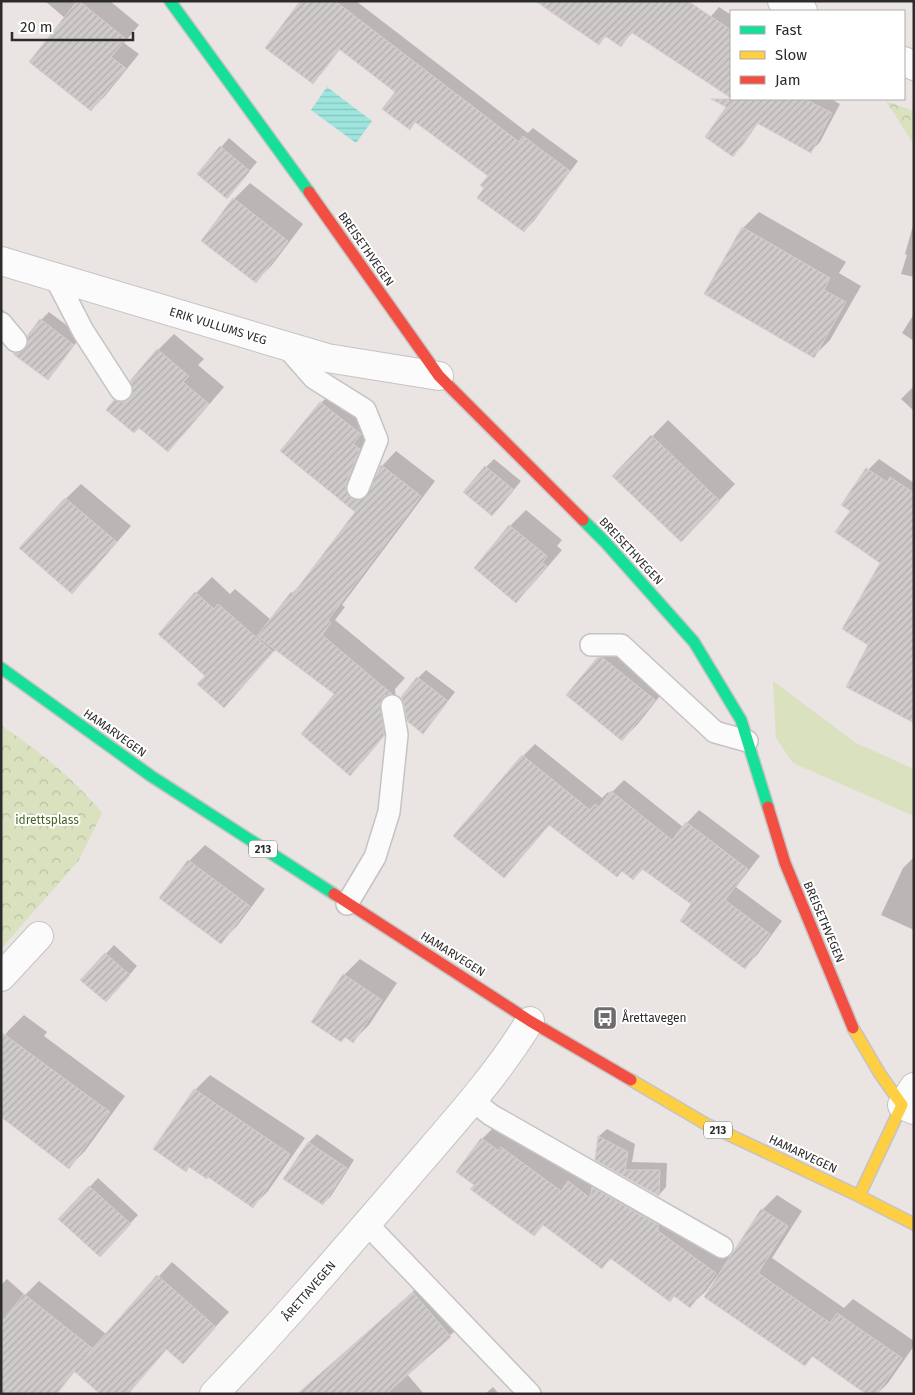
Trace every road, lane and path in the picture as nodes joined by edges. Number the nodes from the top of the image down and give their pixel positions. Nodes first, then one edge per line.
1 (170, 1) edge
2 (782, 1) edge
3 (800, 10) edge
4 (1, 261) edge
5 (55, 277) junction
6 (1, 322) edge
7 (16, 341) dead end
8 (285, 345) junction
9 (439, 376) junction
10 (121, 390) dead end
11 (358, 488) dead end
12 (592, 645) dead end
13 (1, 668) edge
14 (392, 706) dead end
15 (747, 741) junction
16 (347, 904) junction
17 (39, 936) dead end
18 (1, 977) edge
19 (530, 1021) junction
20 (473, 1101) junction
21 (910, 1101) edge
22 (859, 1196) junction
23 (367, 1224) junction
24 (914, 1224) edge
25 (722, 1247) dead end
26 (214, 1394) edge
27 (530, 1394) edge

1 - 9 street, BREISETHVEGEN
2 - 3 street
4 - 5 street, ERIK VULLUMS VEG
5 - 8 street, ERIK VULLUMS VEG
5 - 10 lane
6 - 7 lane
8 - 9 street, ERIK VULLUMS VEG
8 - 11 lane
9 - 15 street, BREISETHVEGEN
12 - 15 lane
13 - 16 street, HAMARVEGEN / 213
14 - 16 lane
15 - 21 street, BREISETHVEGEN
16 - 19 street, HAMARVEGEN / 213
17 - 18 street
19 - 20 street, ÅRETTAVEGEN
19 - 22 street, HAMARVEGEN / 213
20 - 23 street, ÅRETTAVEGEN
20 - 25 lane
21 - 22 street, BREISETHVEGEN
22 - 24 street, HAMARVEGEN / 213
23 - 26 street, ÅRETTAVEGEN
23 - 27 lane

